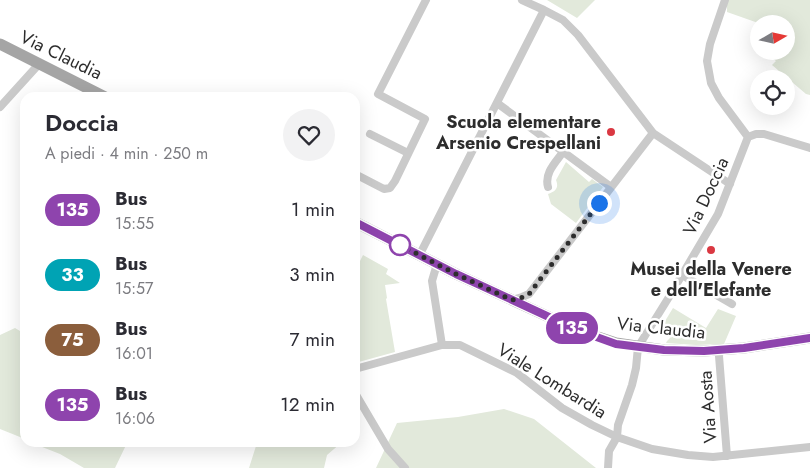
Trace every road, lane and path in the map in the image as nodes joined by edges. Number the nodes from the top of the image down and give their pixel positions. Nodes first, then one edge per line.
1 (426, 0) edge
2 (522, 0) edge
3 (725, 0) edge
4 (544, 10) junction
5 (0, 44) edge
6 (39, 64) junction
7 (95, 92) edge
8 (496, 103) junction
9 (0, 107) edge
10 (653, 133) junction
11 (370, 134) dead end
12 (748, 137) junction
13 (810, 148) edge
14 (564, 152) junction
15 (408, 153) junction
16 (360, 177) edge
17 (730, 184) junction
18 (548, 187) dead end
19 (611, 187) junction
20 (360, 224) edge
21 (420, 254) junction
22 (437, 264) junction
23 (682, 275) junction
24 (529, 294) junction
25 (512, 300) junction
26 (732, 304) dead end
27 (530, 308) junction
28 (810, 338) edge
29 (442, 345) junction
30 (638, 347) junction
31 (719, 356) dead end
32 (360, 368) edge
33 (360, 401) edge
34 (617, 436) junction
35 (810, 447) edge
36 (727, 456) junction
37 (405, 468) edge
38 (608, 468) edge

1 - 15 street
2 - 4 street
3 - 12 street
4 - 8 street
4 - 10 street
5 - 6 main road, Via Claudia
6 - 7 main road, Via Claudia
6 - 9 street
8 - 14 street
8 - 21 street
10 - 17 street
10 - 19 street
11 - 15 street
12 - 13 street
12 - 17 street, Via Doccia
14 - 18 street
14 - 19 street
15 - 16 street
17 - 23 street, Via Doccia
19 - 24 street
20 - 21 main road, Via Claudia
21 - 22 main road, Via Claudia
22 - 25 main road, Via Claudia
22 - 29 street
23 - 26 street
23 - 30 street, Via Doccia
24 - 25 street
24 - 27 street
25 - 27 main road, Via Claudia
27 - 30 main road, Via Claudia
28 - 30 main road, Via Claudia
29 - 32 street
29 - 34 street, Viale Lombardia
30 - 34 street
31 - 36 street, Via Aosta
33 - 37 street
34 - 36 street, Viale Lombardia
34 - 38 street
35 - 36 street, Viale Lombardia

